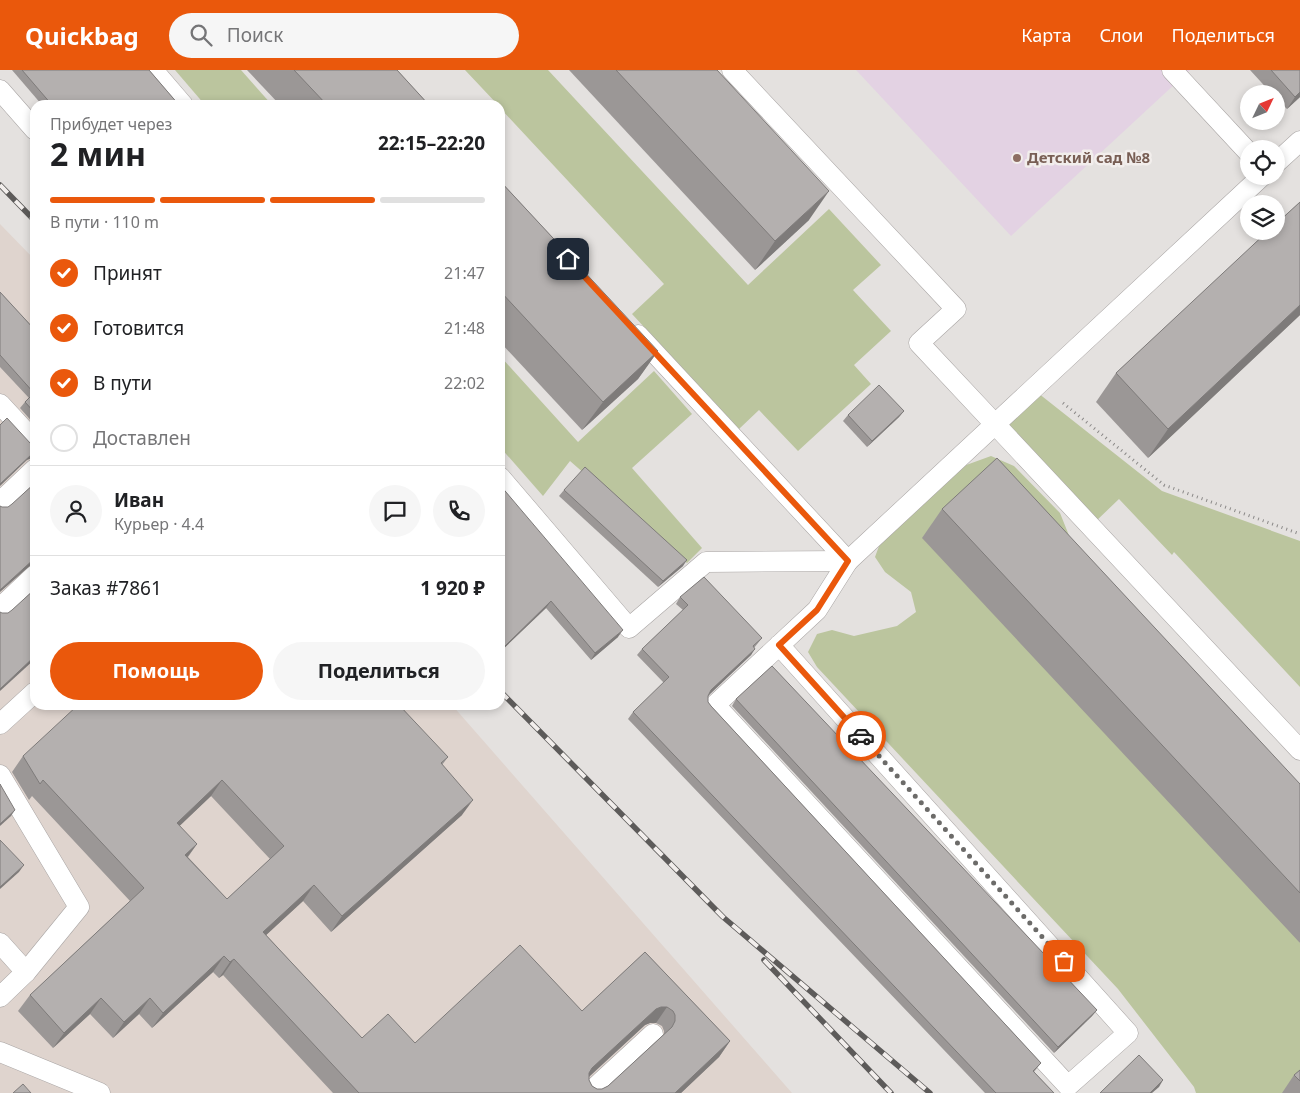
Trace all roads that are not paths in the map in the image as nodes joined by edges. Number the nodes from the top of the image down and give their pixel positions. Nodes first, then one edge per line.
1 (153, 70) edge
2 (732, 70) edge
3 (1172, 70) edge
4 (0, 90) edge
5 (179, 100) edge
6 (30, 124) edge
7 (1300, 141) edge
8 (1240, 143) edge
9 (1285, 155) edge
10 (1252, 185) edge
11 (628, 325) edge
12 (0, 404) edge
13 (995, 424) junction
14 (30, 437) edge
15 (30, 474) edge
16 (505, 483) edge
17 (0, 502) edge
18 (848, 561) junction
19 (30, 580) edge
20 (0, 608) edge
21 (779, 645) junction
22 (30, 697) edge
23 (0, 724) edge
24 (1300, 750) edge
25 (0, 775) edge
26 (0, 943) edge
27 (26, 972) junction
28 (0, 997) edge
29 (653, 1034) edge
30 (0, 1052) edge
31 (100, 1093) edge
32 (589, 1093) edge

1 - 5 lane
2 - 13 lane
3 - 8 lane
4 - 6 lane
7 - 9 lane
10 - 13 lane
11 - 18 lane
12 - 14 lane
13 - 18 lane
13 - 24 lane
15 - 17 lane
16 - 18 lane
18 - 21 lane
19 - 20 lane
21 - 21 lane
22 - 23 lane
25 - 27 lane
26 - 27 lane
27 - 28 lane
29 - 32 lane
30 - 31 lane

